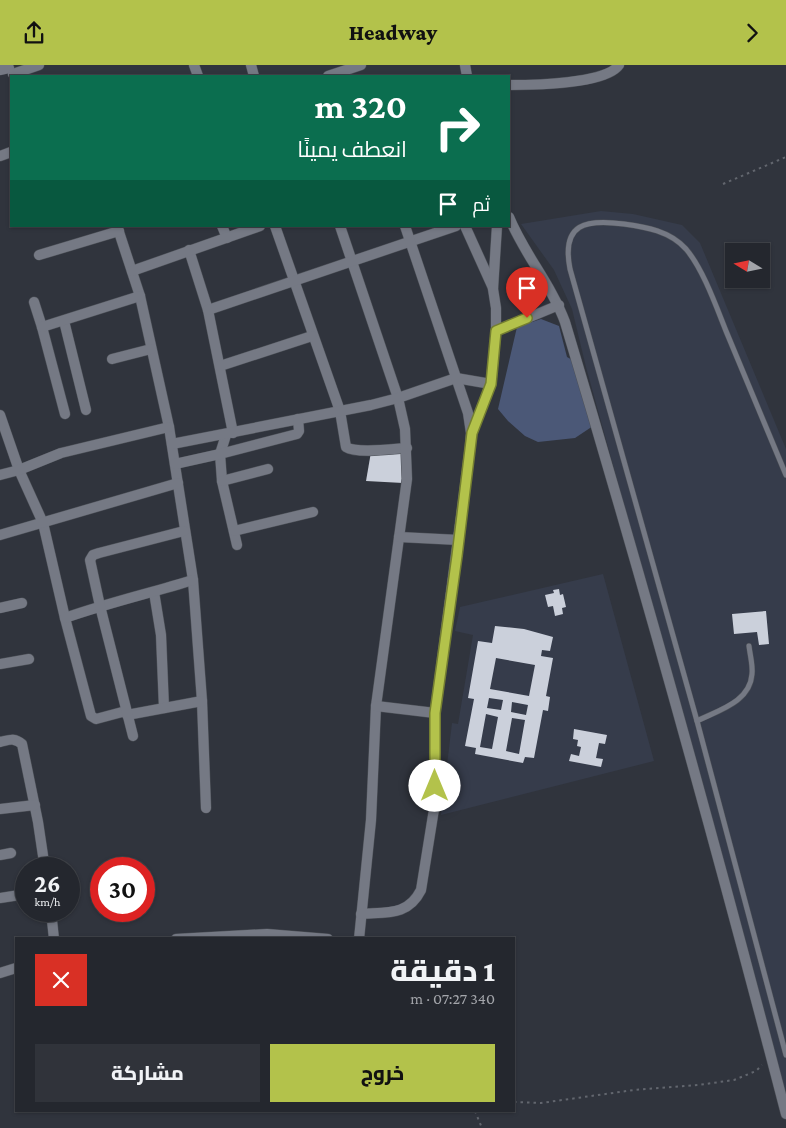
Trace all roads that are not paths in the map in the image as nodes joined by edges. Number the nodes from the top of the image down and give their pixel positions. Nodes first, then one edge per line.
1 (39, 65) edge
2 (361, 65) edge
3 (619, 65) edge
4 (9, 71) edge
5 (351, 73) edge
6 (336, 75) edge
7 (510, 85) edge
8 (510, 219) edge
9 (222, 227) edge
10 (257, 227) edge
11 (275, 227) edge
12 (340, 227) edge
13 (405, 227) edge
14 (453, 227) edge
15 (465, 227) edge
16 (497, 227) edge
17 (118, 229) edge
18 (227, 238) junction
19 (410, 240) junction
20 (189, 250) junction
21 (39, 255) dead end
22 (351, 262) junction
23 (132, 271) junction
24 (294, 280) junction
25 (493, 289) junction
26 (140, 296) junction
27 (34, 302) dead end
28 (558, 305) junction
29 (208, 310) junction
30 (64, 321) junction
31 (42, 327) junction
32 (496, 331) junction
33 (312, 336) junction
34 (151, 349) junction
35 (112, 359) dead end
36 (220, 366) junction
37 (456, 379) junction
38 (491, 384) junction
39 (398, 399) junction
40 (86, 411) dead end
41 (340, 411) junction
42 (65, 414) dead end
43 (0, 415) edge
44 (298, 419) junction
45 (168, 427) junction
46 (472, 433) junction
47 (230, 434) junction
48 (172, 444) junction
49 (407, 448) junction
50 (220, 454) junction
51 (175, 464) junction
52 (268, 469) dead end
53 (19, 470) junction
54 (0, 475) edge
55 (786, 475) edge
56 (222, 481) junction
57 (178, 483) junction
58 (313, 512) dead end
59 (43, 523) junction
60 (184, 531) junction
61 (234, 531) junction
62 (0, 535) edge
63 (399, 537) junction
64 (459, 540) junction
65 (237, 545) dead end
66 (193, 580) junction
67 (154, 592) junction
68 (22, 603) dead end
69 (100, 606) junction
70 (0, 608) edge
71 (65, 618) junction
72 (749, 646) dead end
73 (29, 659) dead end
74 (0, 663) edge
75 (202, 701) junction
76 (376, 706) junction
77 (164, 708) junction
78 (126, 713) junction
79 (435, 713) junction
80 (698, 721) junction
81 (133, 736) dead end
82 (0, 742) edge
83 (35, 805) junction
84 (206, 808) dead end
85 (0, 809) edge
86 (11, 853) dead end
87 (0, 855) edge
88 (43, 857) edge
89 (15, 896) edge
90 (0, 898) edge
91 (361, 914) junction
92 (52, 922) edge
93 (54, 937) edge
94 (212, 937) edge
95 (304, 937) edge
96 (359, 937) edge
97 (15, 968) edge
98 (0, 973) edge
99 (786, 1055) edge
100 (786, 1114) edge

1 - 4 street
2 - 5 street
3 - 7 street
5 - 6 street
8 - 28 street
9 - 18 street
10 - 18 street
11 - 24 street
12 - 22 street
13 - 19 street
14 - 19 street
15 - 25 street
16 - 25 street
17 - 21 street
17 - 23 street
18 - 20 street
19 - 22 street
19 - 37 street
20 - 23 street
20 - 29 street
22 - 24 street
22 - 39 street
23 - 26 street
24 - 29 street
24 - 33 street
25 - 32 street
26 - 30 street
26 - 34 street
27 - 31 street
28 - 32 street
28 - 100 street
29 - 36 street
30 - 31 street
30 - 40 street
31 - 42 street
32 - 38 street
33 - 36 street
33 - 41 street
34 - 35 street
34 - 45 street
36 - 47 street
37 - 38 street
37 - 39 street
37 - 46 street
38 - 46 street
39 - 41 street
39 - 49 street
41 - 44 street
41 - 49 street
43 - 53 street
44 - 47 street
44 - 50 street
45 - 48 street
45 - 53 street
46 - 64 street
47 - 48 street
47 - 50 street
48 - 51 street
49 - 63 street
50 - 51 street
50 - 56 street
51 - 57 street
52 - 56 street
53 - 54 street
53 - 59 street
55 - 80 lane
56 - 61 street
57 - 59 street
57 - 60 street
58 - 61 street
59 - 62 street
59 - 71 street
60 - 66 street
60 - 69 street
61 - 65 street
63 - 64 street
63 - 76 street
64 - 79 street
66 - 67 street
66 - 75 street
67 - 69 street
67 - 77 street
68 - 70 street
69 - 71 street
69 - 78 street
71 - 78 street
72 - 80 lane
73 - 74 street
75 - 77 street
75 - 84 street
76 - 79 street
76 - 91 street
77 - 78 street
78 - 81 street
79 - 91 street
80 - 99 lane
82 - 83 street
83 - 85 street
83 - 88 street
86 - 87 street
89 - 90 street
91 - 96 street
92 - 93 street
94 - 95 street
97 - 98 street

